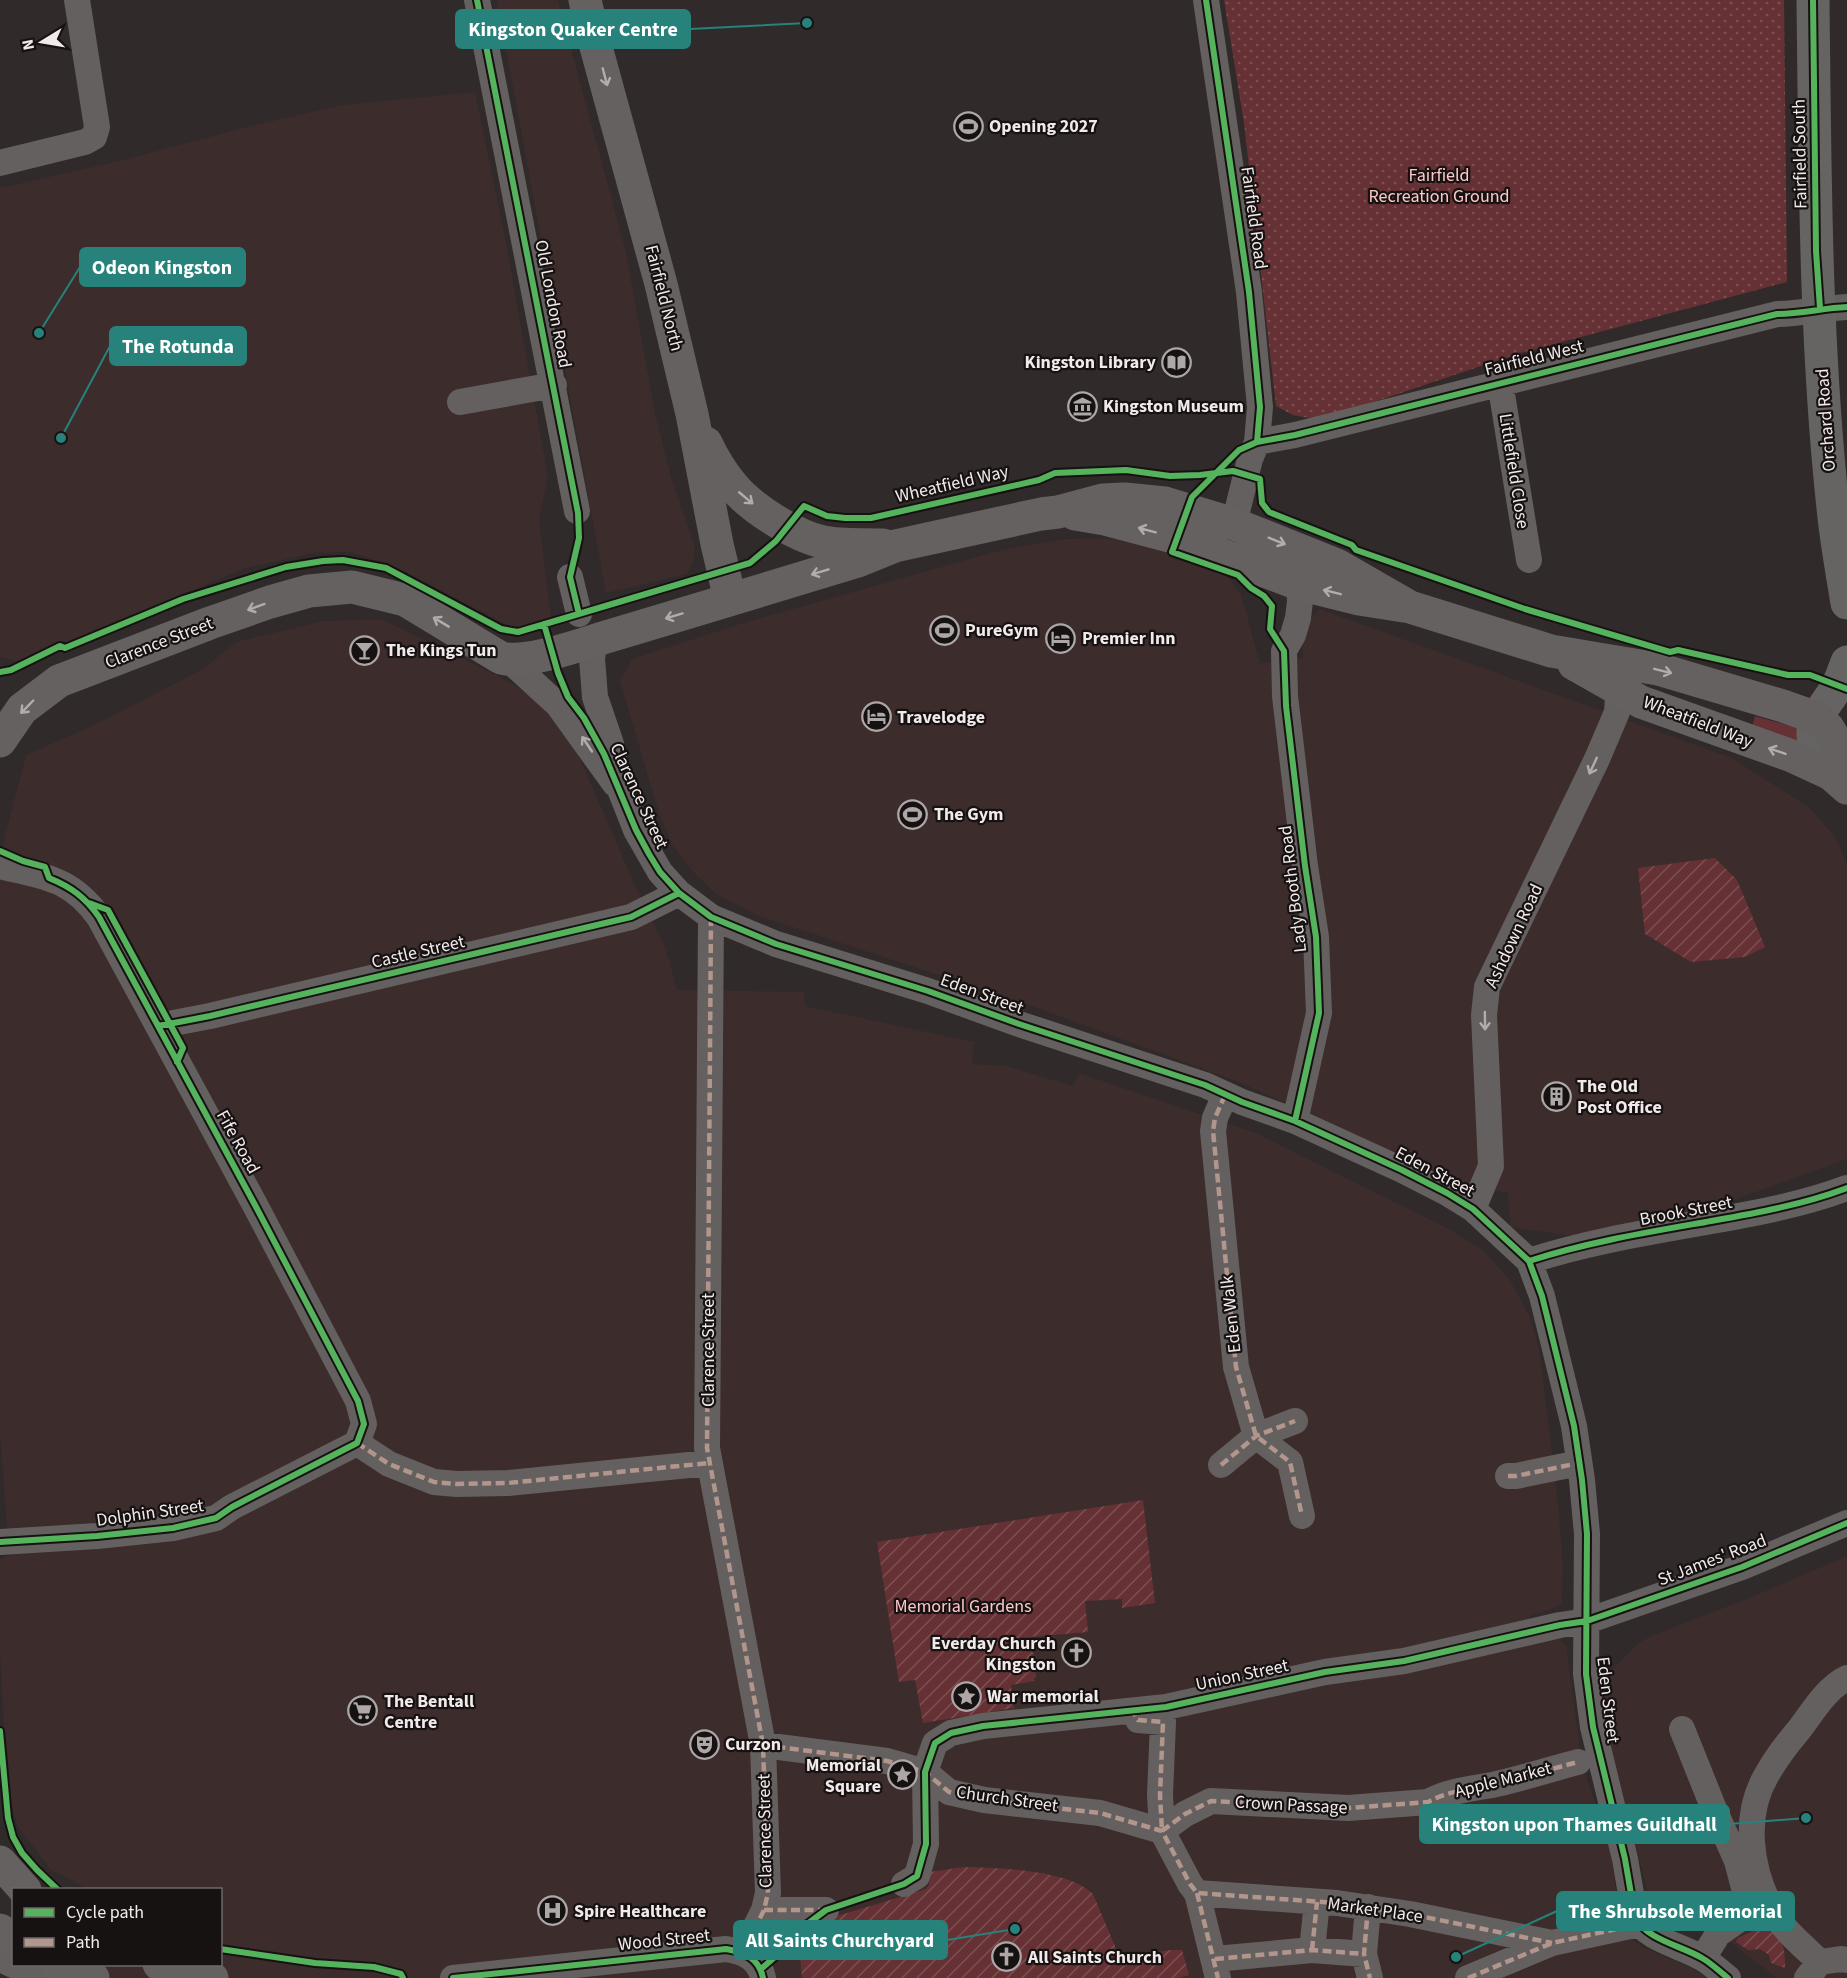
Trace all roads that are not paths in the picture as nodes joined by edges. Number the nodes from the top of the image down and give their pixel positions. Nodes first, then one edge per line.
1 (77, 0) edge
2 (477, 0) edge
3 (585, 0) edge
4 (1206, 0) edge
5 (1813, 0) edge
6 (0, 163) edge
7 (1833, 308) edge
8 (1500, 382) junction
9 (554, 385) junction
10 (460, 402) dead end
11 (692, 414) junction
12 (1257, 442) junction
13 (575, 502) dead end
14 (1058, 512) junction
15 (1234, 524) junction
16 (894, 546) junction
17 (1529, 560) dead end
18 (570, 578) dead end
19 (1299, 584) junction
20 (730, 599) junction
21 (1847, 603) edge
22 (1410, 607) junction
23 (587, 627) junction
24 (510, 660) junction
25 (1847, 662) edge
26 (1620, 690) junction
27 (1817, 718) junction
28 (0, 740) edge
29 (1842, 774) edge
30 (621, 792) junction
31 (0, 866) edge
32 (680, 893) junction
33 (711, 917) junction
34 (158, 1026) junction
35 (1225, 1095) junction
36 (1295, 1121) junction
37 (1847, 1188) edge
38 (1473, 1209) junction
39 (1529, 1261) junction
40 (1295, 1421) dead end
41 (1256, 1436) junction
42 (357, 1443) junction
43 (709, 1463) junction
44 (1580, 1463) junction
45 (1221, 1465) dead end
46 (1508, 1476) dead end
47 (1302, 1516) dead end
48 (1847, 1522) edge
49 (0, 1542) edge
50 (1587, 1621) junction
51 (1847, 1678) edge
52 (1132, 1710) junction
53 (1682, 1728) dead end
54 (763, 1745) junction
55 (1578, 1762) dead end
56 (925, 1772) junction
57 (1428, 1802) joint
58 (1162, 1831) junction
59 (0, 1862) edge
60 (904, 1884) dead end
61 (23, 1888) edge
62 (1193, 1888) junction
63 (1317, 1902) junction
64 (1368, 1907) junction
65 (826, 1910) dead end
66 (1639, 1924) junction
67 (1552, 1942) junction
68 (1312, 1950) junction
69 (1703, 1958) junction
70 (1847, 1960) edge
71 (15, 1966) edge
72 (60, 1966) edge
73 (162, 1966) edge
74 (1367, 1966) edge
75 (1217, 1969) edge
76 (1814, 1970) edge
77 (762, 1974) edge
78 (41, 1978) edge
79 (93, 1978) edge
80 (212, 1978) edge
81 (453, 1978) edge
82 (1468, 1978) edge
83 (1728, 1978) edge

1 - 6 street
2 - 9 street, Old London Road
3 -> 11 main road, Fairfield North
4 - 12 street, Fairfield Road
5 - 7 street, Fairfield South
7 - 8 street, Fairfield West
7 - 21 street, Orchard Road
8 - 12 street, Fairfield West
8 - 17 street, Littlefield Close
9 - 10 street
9 - 13 street, Old London Road
11 -> 16 main road, Wheatfield Way
11 - 20 main road, Fairfield North
12 - 15 street, Fairfield Road
14 - 15 main road, Wheatfield Way
14 - 16 main road, Wheatfield Way
19 -> 14 main road, Wheatfield Way
15 -> 22 main road, Wheatfield Way
16 -> 20 main road, Wheatfield Way
18 - 23 street
22 -> 19 main road, Wheatfield Way
19 - 36 street, Lady Booth Road
20 -> 23 main road, Wheatfield Way
22 - 26 main road, Wheatfield Way
23 - 24 main road, Wheatfield Way
23 - 30 street, Clarence Street
24 -> 28 main road, Clarence Street
30 -> 24 street, Clarence Street
25 - 27 street
26 -> 27 main road, Wheatfield Way
29 -> 26 main road, Wheatfield Way
26 -> 38 street, Ashdown Road
27 - 29 street
30 - 32 street, Clarence Street
31 - 34 street, Fife Road
32 - 33 street, Clarence Street
32 - 34 street, Castle Street
33 - 35 street, Eden Street
33 - 43 street, Clarence Street
34 - 42 street, Fife Road
35 - 36 street, Eden Street
35 - 41 street, Eden Walk
36 - 38 street, Eden Street
37 - 39 street, Brook Street
38 - 39 street, Eden Street
39 - 44 street, Eden Street
40 - 41 street
41 - 45 street
41 - 47 street
42 - 43 street
42 - 49 street, Dolphin Street
43 - 54 street, Clarence Street
44 - 46 street
44 - 50 street, Eden Street
48 - 50 street, St James' Road
50 - 52 street, Union Street
50 - 66 street, Eden Street
51 - 76 street
52 - 56 street, Union Street
52 - 58 street
53 - 69 street
54 - 56 street, Church Street
54 - 65 street, Clarence Street
55 - 57 street, Apple Market
56 - 58 street, Church Street
56 - 60 street
57 - 58 street, Crown Passage
58 - 62 street
59 - 61 main road
62 - 63 street, Market Place
62 - 75 street
63 - 64 street, Market Place
63 - 68 street
64 - 67 street, Market Place
64 - 74 street
66 - 67 street, Market Place
66 - 69 street
67 - 82 street, Market Place
68 - 74 street
68 - 75 street
69 - 83 street
70 - 76 street
71 - 78 street
72 - 79 main road
73 - 80 main road
77 - 81 street, Wood Street

